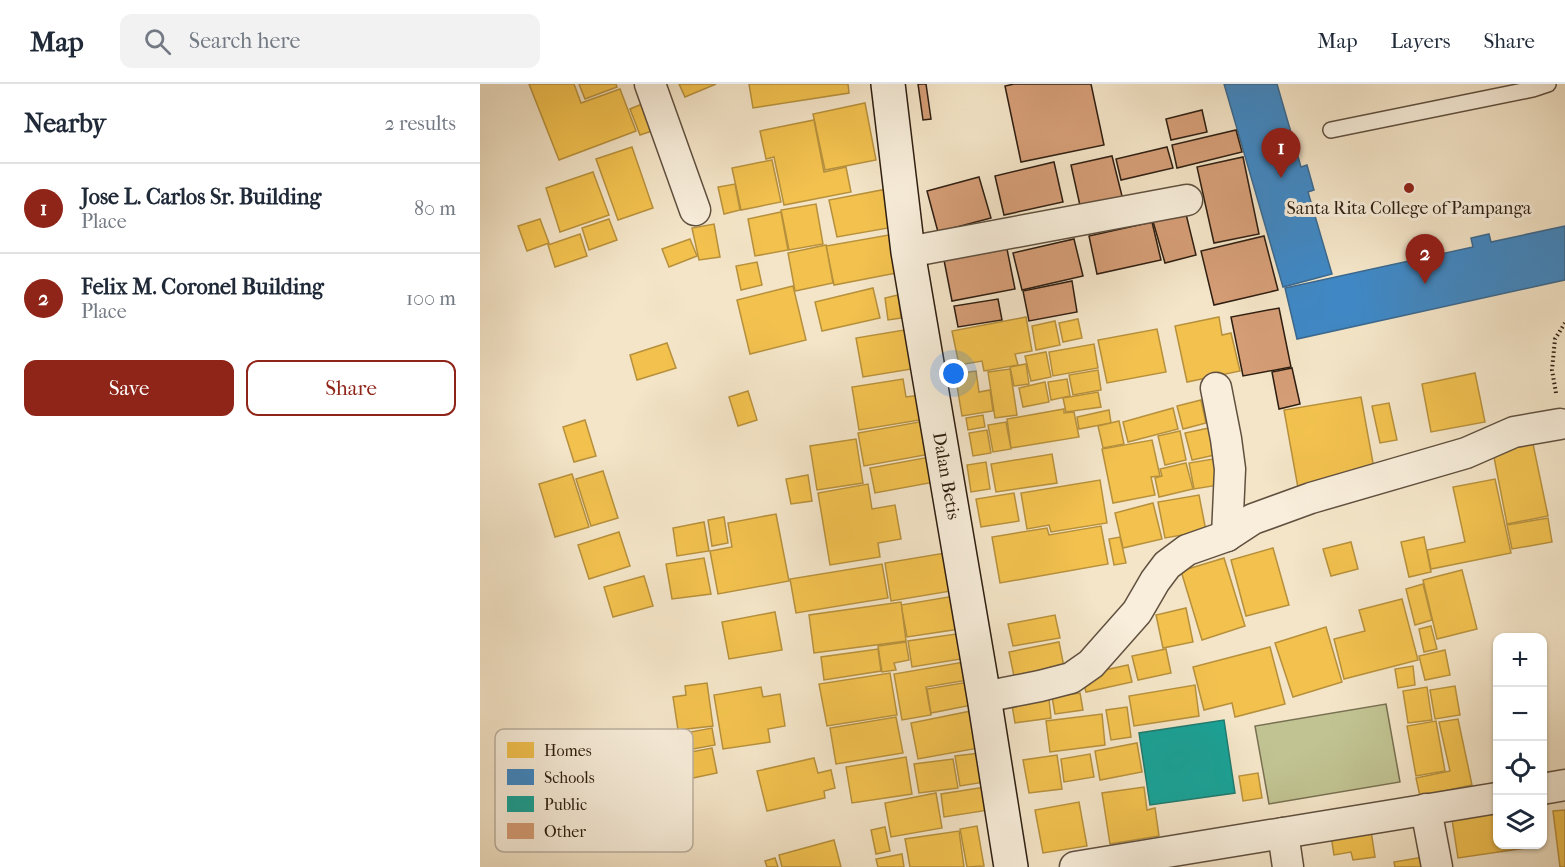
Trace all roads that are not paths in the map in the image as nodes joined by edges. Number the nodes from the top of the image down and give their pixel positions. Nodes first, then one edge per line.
1 (650, 84) edge
2 (888, 84) edge
3 (1548, 84) edge
4 (1331, 130) dead end
5 (1187, 200) dead end
6 (695, 210) dead end
7 (908, 252) junction
8 (1216, 388) dead end
9 (1560, 424) road end
10 (1227, 536) junction
11 (984, 697) junction
12 (1565, 785) edge
13 (1547, 788) edge
14 (1493, 799) edge
15 (1426, 809) junction
16 (1283, 833) junction
17 (1011, 867) edge
18 (1075, 867) edge
19 (1288, 867) edge
20 (1437, 867) edge

1 - 6 street
2 - 7 street, Dalan Betis
3 - 4 lane
5 - 7 street
7 - 11 street, Dalan Betis
8 - 10 street
9 - 10 street
10 - 11 street
11 - 17 street, Dalan Betis
12 - 13 street
14 - 15 street
15 - 16 street
15 - 20 street
16 - 18 street
16 - 19 street

